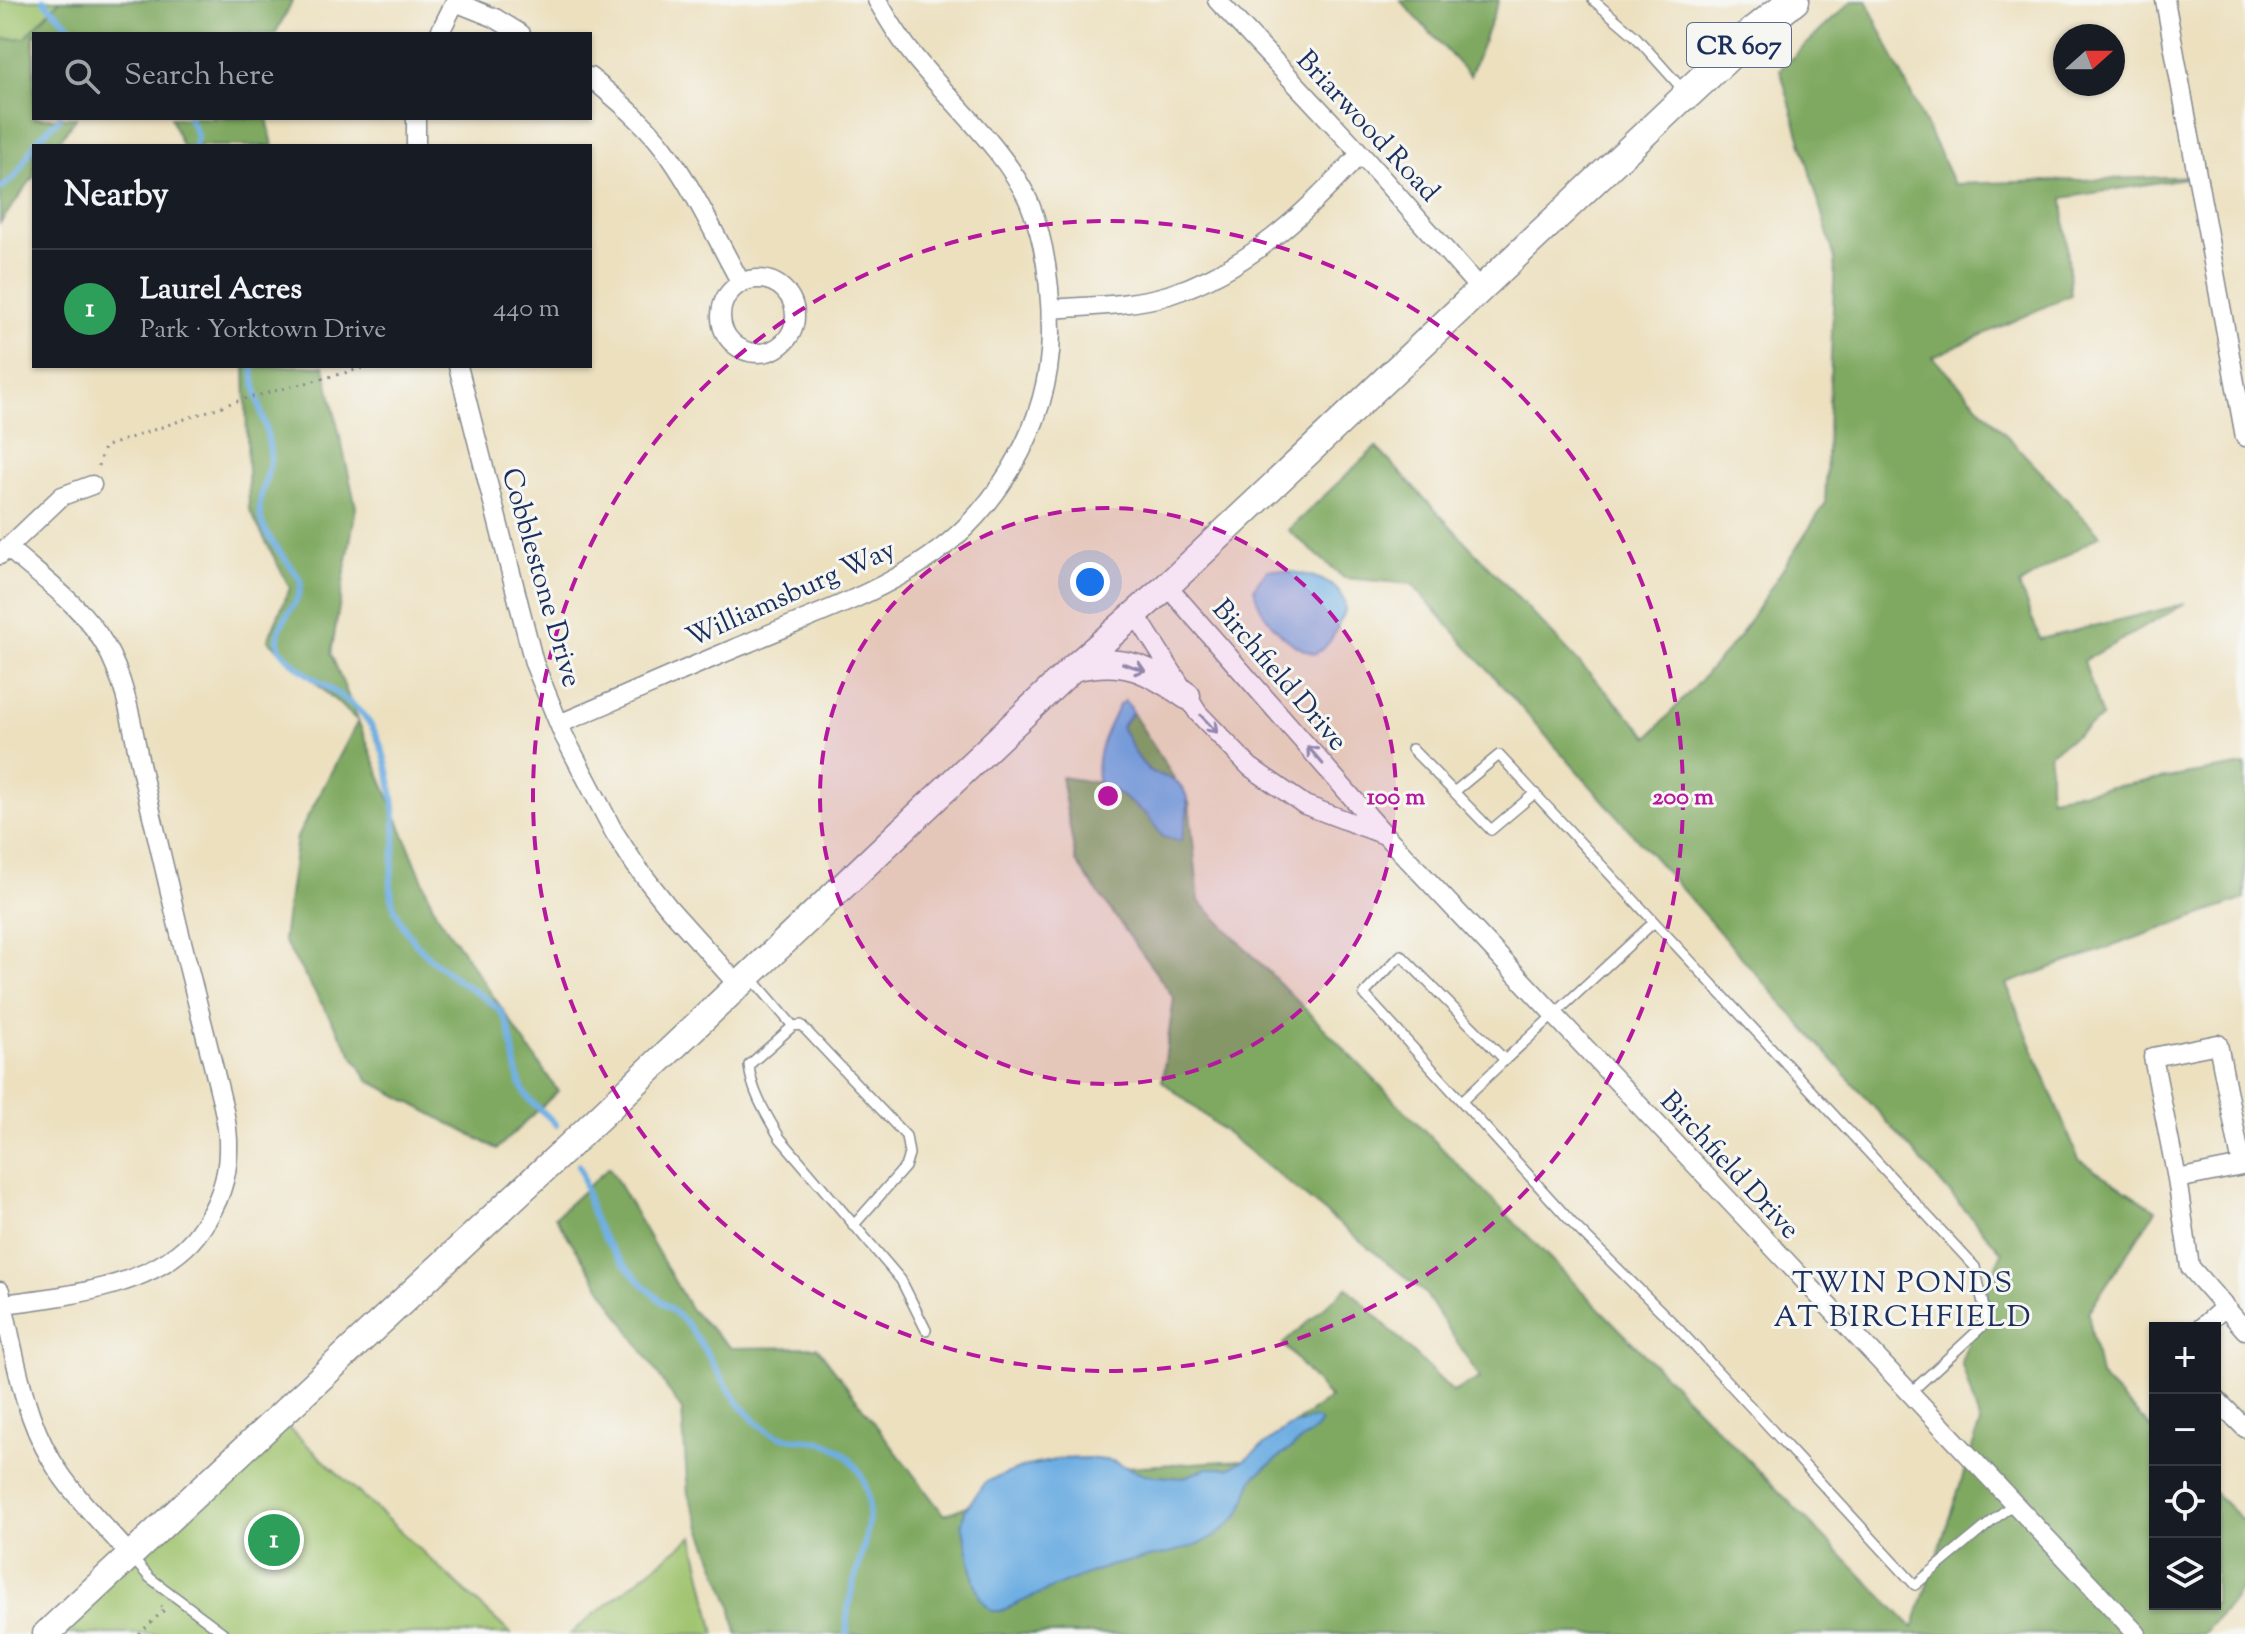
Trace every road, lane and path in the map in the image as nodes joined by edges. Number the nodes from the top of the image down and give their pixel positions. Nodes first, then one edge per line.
1 (877, 0) edge
2 (1217, 0) edge
3 (1593, 0) edge
4 (1794, 0) edge
5 (2165, 0) edge
6 (456, 1) edge
7 (440, 32) edge
8 (518, 32) edge
9 (592, 79) edge
10 (1687, 94) junction
11 (416, 120) edge
12 (416, 144) edge
13 (1360, 154) junction
14 (741, 283) junction
15 (1479, 288) junction
16 (1051, 309) junction
17 (363, 368) edge
18 (459, 368) edge
19 (2245, 437) edge
20 (92, 485) joint
21 (4, 551) edge
22 (1167, 586) junction
23 (1135, 613) junction
24 (1073, 668) junction
25 (1187, 696) junction
26 (559, 724) junction
27 (1412, 749) dead end
28 (1454, 792) junction
29 (1535, 793) junction
30 (1385, 835) junction
31 (1653, 923) junction
32 (744, 981) junction
33 (1554, 1017) junction
34 (793, 1026) junction
35 (1505, 1060) junction
36 (1462, 1101) junction
37 (2177, 1179) junction
38 (853, 1226) junction
39 (2, 1298) edge
40 (2225, 1307) junction
41 (2208, 1322) edge
42 (926, 1330) dead end
43 (2245, 1330) edge
44 (1909, 1394) junction
45 (2221, 1404) edge
46 (2245, 1428) edge
47 (2014, 1503) junction
48 (130, 1555) junction
49 (156, 1601) dead end
50 (46, 1634) edge
51 (139, 1634) edge
52 (225, 1634) edge
53 (2137, 1634) edge

1 - 16 street, Williamsburg Way
2 - 13 street, Briarwood Road
3 - 10 lane
4 - 10 main road, CR 607
5 - 19 street
6 - 7 street
6 - 8 street
9 - 14 street
10 - 15 main road
11 - 12 street
13 - 15 street, Briarwood Road
13 - 16 street
14 - 14 street
15 - 22 main road
16 - 26 street, Williamsburg Way
17 - 20 path
18 - 26 street, Cobblestone Drive
20 - 21 street
21 - 39 street
22 - 23 main road
30 -> 22 street, Birchfield Drive
23 - 24 main road
23 - 25 street, Birchfield Drive
24 -> 25 main road
24 - 32 main road
25 -> 30 street, Birchfield Drive
26 - 32 street, Cobblestone Drive
27 - 28 lane
28 - 29 lane
28 - 29 lane
29 - 31 lane
30 - 33 street, Birchfield Drive
31 - 33 lane
31 - 44 lane
32 - 34 lane
32 - 48 main road
33 - 35 lane
33 - 44 street, Birchfield Drive
34 - 38 lane
34 - 38 lane
35 - 36 lane
35 - 36 lane
36 - 47 lane
37 - 37 street
37 - 40 street
38 - 42 lane
39 - 48 street
40 - 41 street
40 - 43 street
44 - 47 street, Birchfield Drive
45 - 46 street
47 - 53 street, Birchfield Drive
48 - 50 main road
48 - 52 lane
49 - 51 path

